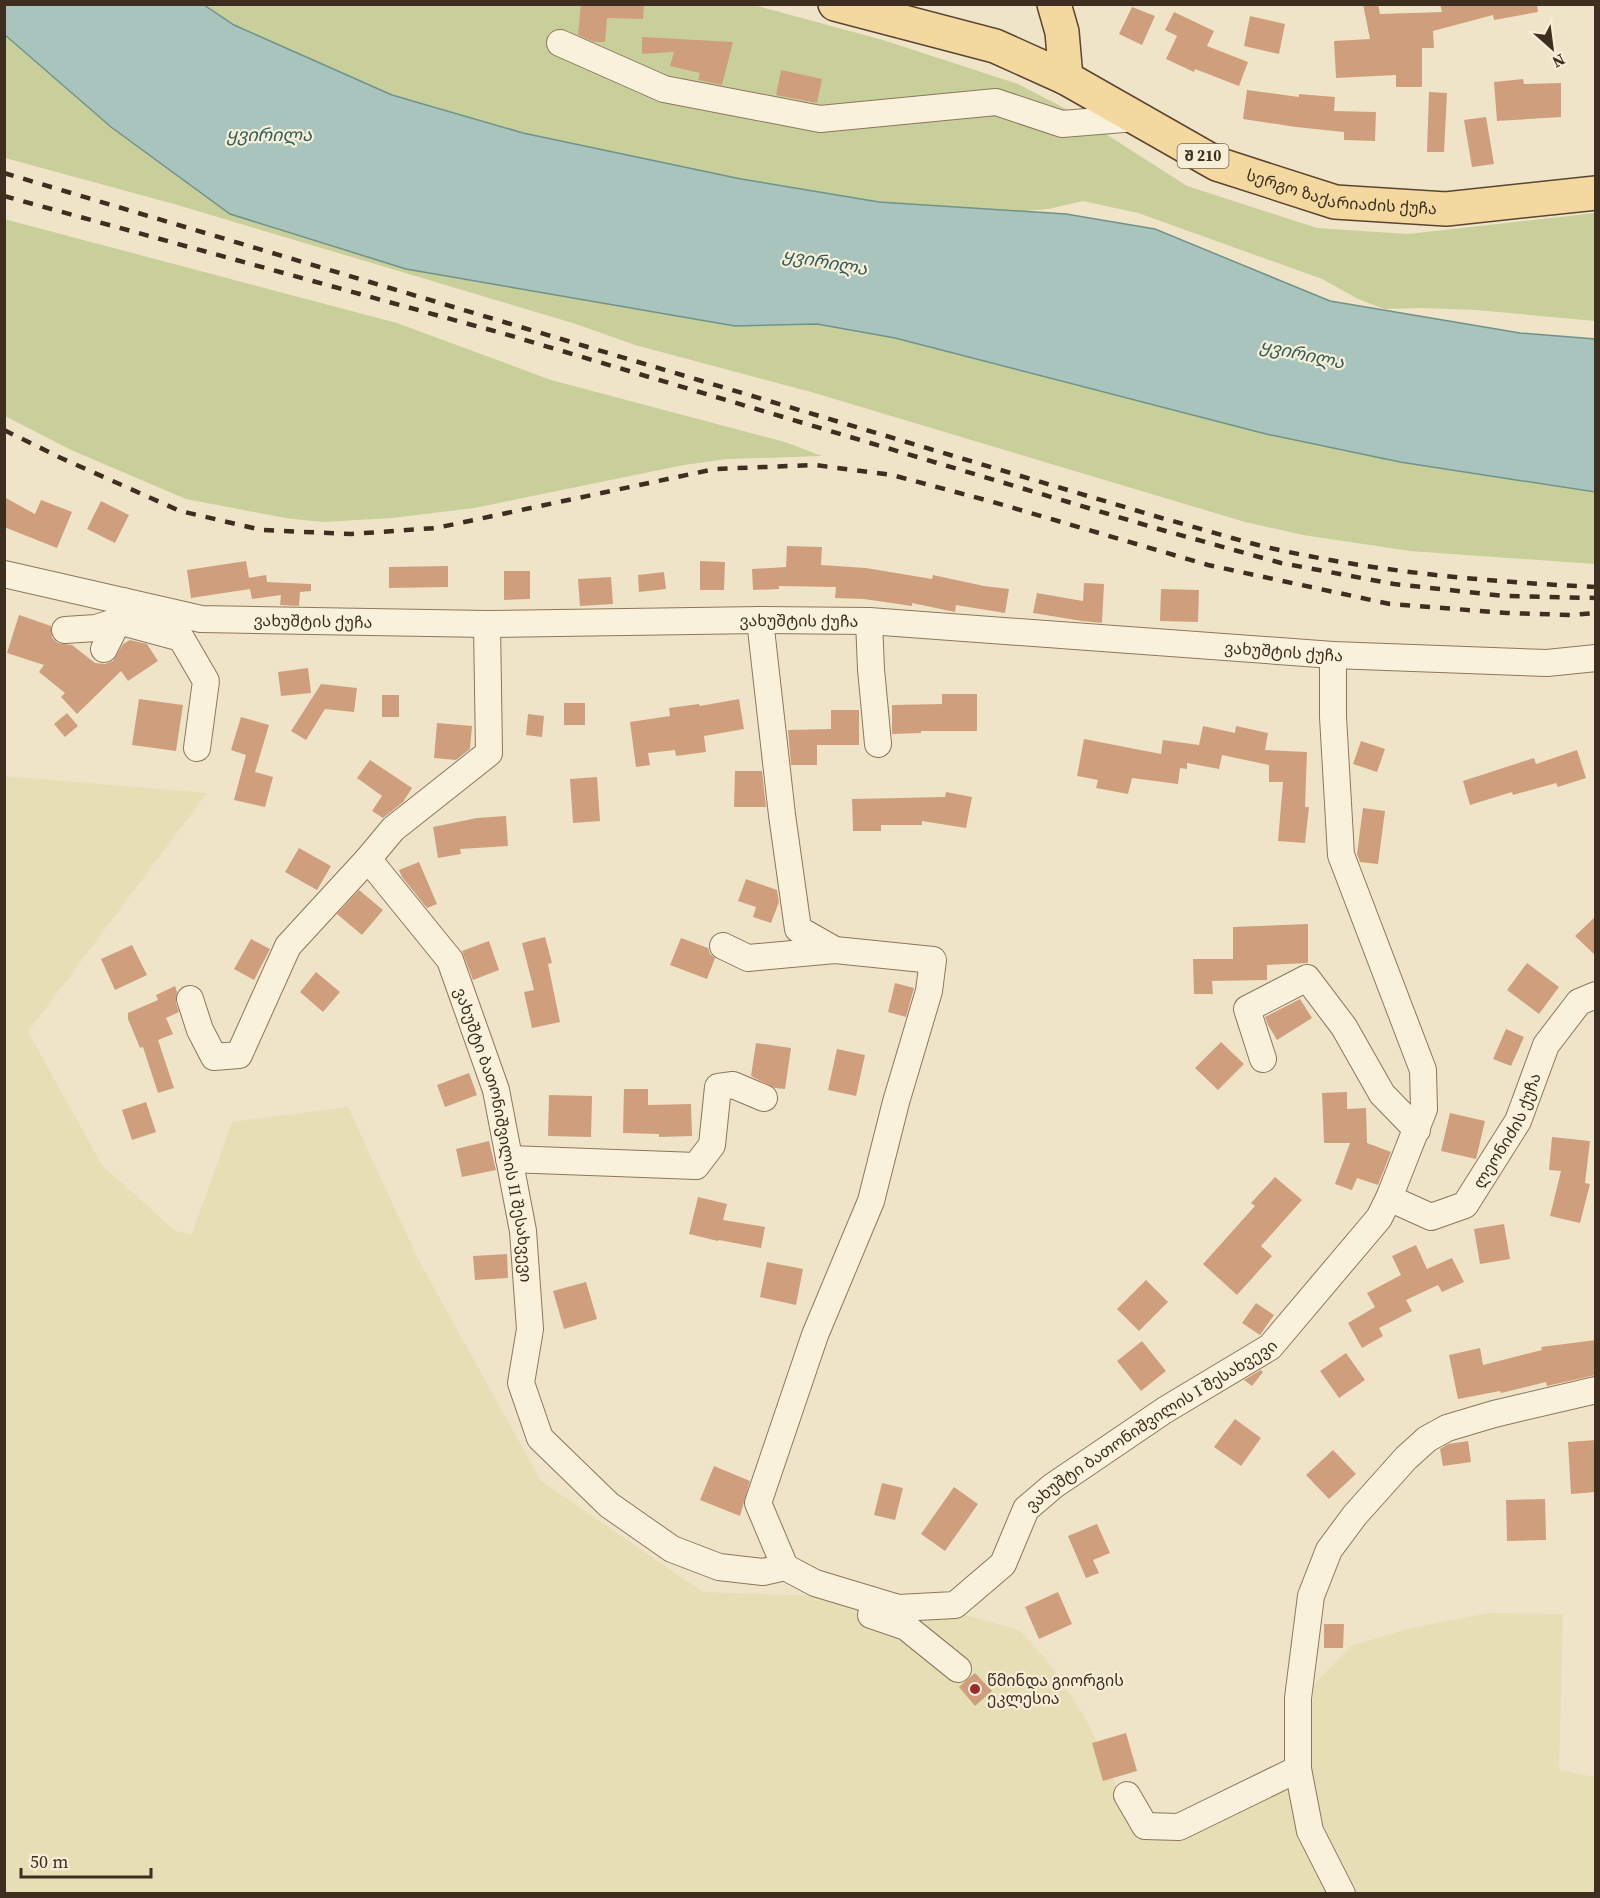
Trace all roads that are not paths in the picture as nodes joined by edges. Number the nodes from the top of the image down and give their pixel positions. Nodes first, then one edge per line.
1 (835, 4) edge
2 (1054, 4) edge
3 (560, 43) dead end
4 (1066, 78) junction
5 (1136, 118) junction
6 (1596, 193) edge
7 (4, 574) edge
8 (121, 611) junction
9 (760, 620) junction
10 (869, 621) junction
11 (487, 624) junction
12 (65, 630) dead end
13 (104, 649) dead end
14 (1332, 655) junction
15 (1596, 658) edge
16 (878, 744) dead end
17 (197, 748) dead end
18 (368, 860) junction
19 (723, 946) dead end
20 (835, 950) junction
21 (1596, 995) edge
22 (190, 999) dead end
23 (1263, 1059) dead end
24 (764, 1098) dead end
25 (1417, 1130) junction
26 (509, 1159) junction
27 (1389, 1198) junction
28 (1596, 1390) edge
29 (785, 1567) junction
30 (855, 1595) junction
31 (958, 1669) dead end
32 (1298, 1769) junction
33 (1126, 1795) dead end
34 (1342, 1893) edge

1 - 4 main road, სერგო ზაქარიაძის ქუჩა / შ 210
2 - 4 main road
3 - 5 street
4 - 5 main road, სერგო ზაქარიაძის ქუჩა / შ 210
5 - 6 main road, სერგო ზაქარიაძის ქუჩა / შ 210
7 - 8 street, ვახუშტის ქუჩა
8 - 11 street, ვახუშტის ქუჩა
8 - 12 street
8 - 13 street
8 - 17 street
9 - 10 street, ვახუშტის ქუჩა
9 - 11 street, ვახუშტის ქუჩა
9 - 20 street
10 - 14 street, ვახუშტის ქუჩა
10 - 16 street
11 - 18 street
14 - 15 street, ვახუშტის ქუჩა
14 - 25 street, ვახუშტი ბათონიშვილის I შესახვევი
18 - 22 street
18 - 26 street, ვახუშტი ბათონიშვილის II შესახვევი
19 - 20 street
20 - 29 street
21 - 27 street, ლეონიძის ქუჩა
23 - 25 street
24 - 26 street
25 - 27 street, ვახუშტი ბათონიშვილის I შესახვევი
26 - 29 street, ვახუშტი ბათონიშვილის II შესახვევი
27 - 30 street, ვახუშტი ბათონიშვილის I შესახვევი
28 - 32 street
29 - 30 street, ვახუშტი ბათონიშვილის I შესახვევი
30 - 31 street
32 - 33 street
32 - 34 street

